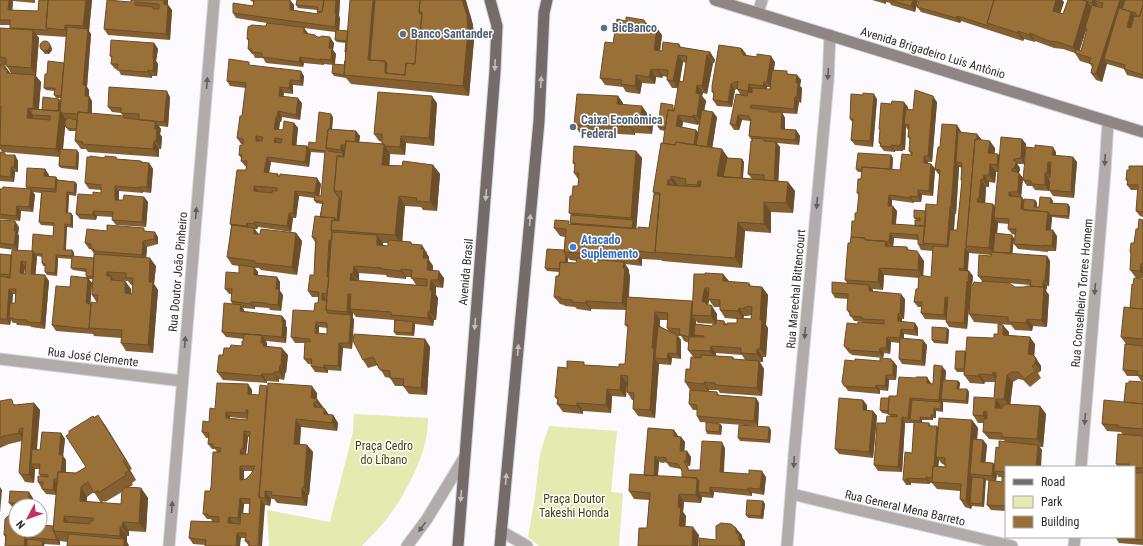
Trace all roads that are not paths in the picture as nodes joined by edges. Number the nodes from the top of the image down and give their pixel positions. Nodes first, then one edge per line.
1 (214, 0) edge
2 (490, 0) edge
3 (547, 0) edge
4 (715, 0) edge
5 (762, 0) edge
6 (758, 13) junction
7 (830, 35) junction
8 (1108, 121) junction
9 (1143, 132) edge
10 (0, 359) edge
11 (182, 381) junction
12 (464, 458) junction
13 (1081, 466) edge
14 (792, 494) junction
15 (501, 531) junction
16 (169, 546) edge
17 (407, 546) edge
18 (458, 546) edge
19 (500, 546) edge
20 (527, 546) edge
21 (787, 546) edge
22 (1012, 546) edge

11 -> 1 street, Rua Doutor João Pinheiro
2 -> 12 main road, Avenida Brasil
15 -> 3 main road
4 - 6 main road, Avenida Brigadeiro Luís Antônio
5 - 6 street
6 - 7 main road, Avenida Brigadeiro Luís Antônio
7 - 8 main road, Avenida Brigadeiro Luís Antônio
7 -> 14 street, Rua Marechal Bittencourt
8 - 9 main road, Avenida Brigadeiro Luís Antônio
8 -> 13 street, Rua Conselheiro Torres Homem
10 - 11 street, Rua José Clemente
16 -> 11 street, Rua Doutor João Pinheiro
12 -> 17 street
12 -> 18 main road, Avenida Brasil
14 - 21 street, Rua Marechal Bittencourt
14 - 22 street, Rua General Mena Barreto
15 - 19 main road
15 - 20 street

